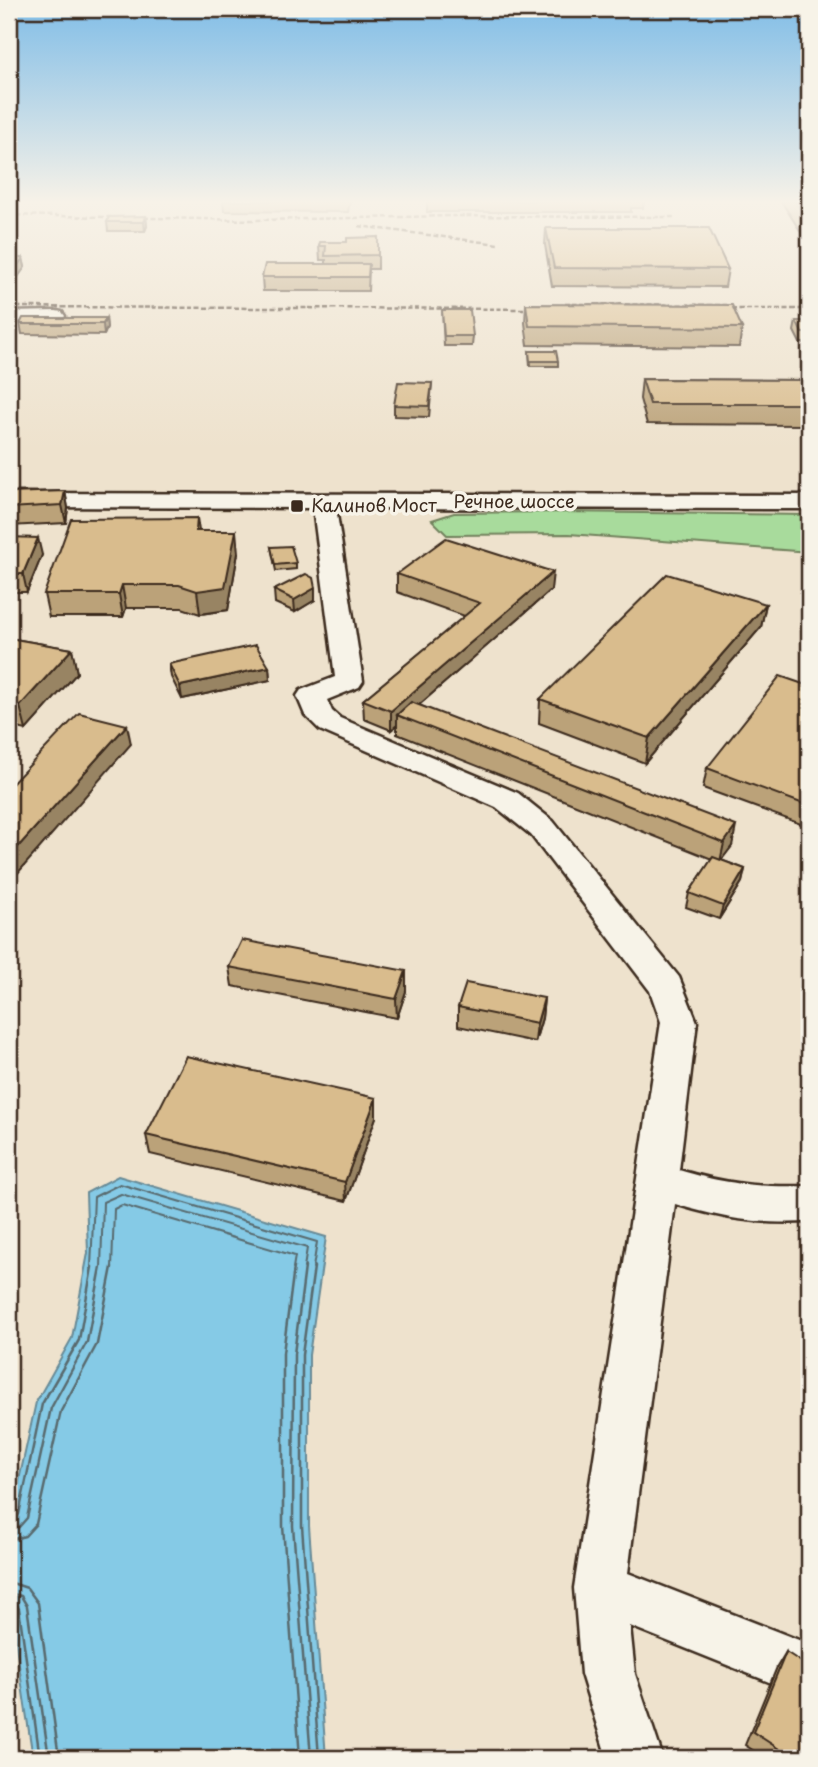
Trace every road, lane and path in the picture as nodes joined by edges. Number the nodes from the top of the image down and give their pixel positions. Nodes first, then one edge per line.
1 (56, 316) edge
2 (9, 317) edge
3 (9, 500) edge
4 (324, 501) junction
5 (809, 502) edge
6 (657, 1181) junction
7 (809, 1204) edge
8 (600, 1588) junction
9 (809, 1671) edge
10 (635, 1758) edge

1 - 2 street
3 - 4 street, Речное шоссе
4 - 5 street, Речное шоссе
4 - 6 street
6 - 7 street
6 - 8 street
8 - 9 street
8 - 10 street

